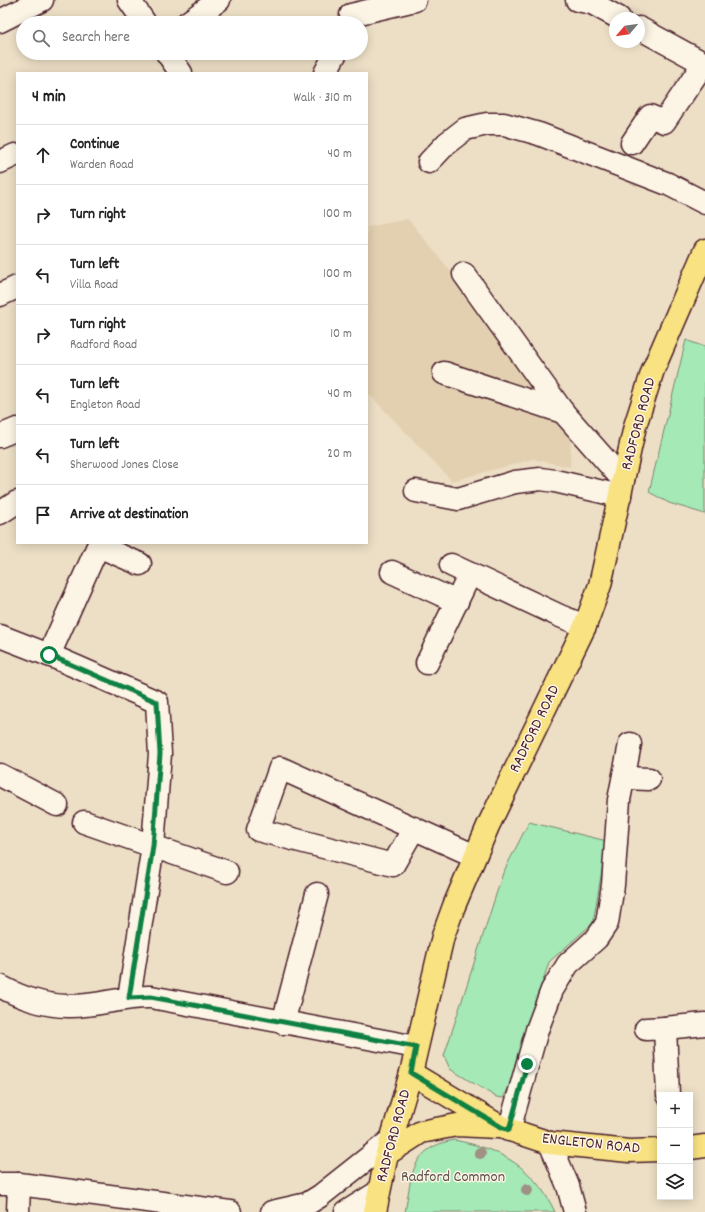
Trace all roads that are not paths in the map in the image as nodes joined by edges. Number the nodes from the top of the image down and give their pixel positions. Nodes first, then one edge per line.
1 (42, 0) edge
2 (128, 0) edge
3 (219, 0) edge
4 (415, 0) edge
5 (588, 1) edge
6 (350, 13) edge
7 (609, 13) edge
8 (140, 16) edge
9 (197, 16) edge
10 (0, 21) edge
11 (645, 31) edge
12 (172, 60) edge
13 (332, 60) edge
14 (705, 63) edge
15 (180, 72) edge
16 (326, 72) edge
17 (632, 143) dead end
18 (429, 162) dead end
19 (705, 203) edge
20 (705, 250) edge
21 (464, 274) dead end
22 (16, 288) edge
23 (0, 296) edge
24 (444, 373) dead end
25 (563, 412) junction
26 (16, 428) edge
27 (0, 436) edge
28 (622, 488) junction
29 (416, 491) dead end
30 (16, 503) edge
31 (0, 513) edge
32 (94, 544) edge
33 (140, 564) dead end
34 (450, 565) dead end
35 (392, 572) dead end
36 (470, 574) junction
37 (457, 602) junction
38 (585, 626) junction
39 (0, 636) edge
40 (49, 655) junction
41 (427, 663) dead end
42 (630, 744) dead end
43 (0, 775) edge
44 (624, 778) junction
45 (649, 779) dead end
46 (57, 805) dead end
47 (84, 822) dead end
48 (414, 828) junction
49 (153, 846) junction
50 (475, 856) junction
51 (227, 872) dead end
52 (316, 894) dead end
53 (0, 986) edge
54 (129, 998) junction
55 (283, 1023) junction
56 (705, 1024) edge
57 (416, 1047) junction
58 (411, 1073) junction
59 (667, 1092) edge
60 (505, 1128) junction
61 (550, 1143) junction
62 (389, 1146) junction
63 (705, 1146) edge
64 (693, 1148) edge
65 (657, 1150) edge
66 (10, 1184) edge
67 (377, 1202) edge
68 (18, 1212) edge
69 (230, 1212) edge
70 (272, 1212) edge
71 (346, 1212) edge
72 (575, 1212) edge

1 - 10 street
2 - 8 street
3 - 9 street
4 - 6 street
5 - 7 street
11 - 14 street
12 - 15 street
13 - 16 street
14 - 17 street
18 - 19 street
20 - 28 main road, RADFORD ROAD
21 - 25 street
22 - 23 street
24 - 25 street
25 - 28 street
26 - 27 street
28 - 29 street
28 - 38 main road, RADFORD ROAD
30 - 31 street
32 - 33 street
32 - 40 street
34 - 36 street
35 - 37 street
36 - 37 street
36 - 38 street
37 - 41 street
38 - 50 main road, RADFORD ROAD
39 - 40 street
40 - 49 street
42 - 44 street
43 - 46 street
44 - 45 street
44 - 60 street
47 - 49 street
48 - 48 street
48 - 50 street
49 - 51 street
49 - 54 street
50 - 57 main road, RADFORD ROAD
52 - 55 street
53 - 54 street
54 - 55 street
55 - 57 street
56 - 59 street
57 - 58 main road, RADFORD ROAD
58 - 60 main road, ENGLETON ROAD
58 - 62 main road, RADFORD ROAD
60 - 61 main road, ENGLETON ROAD
60 - 62 main road, ENGLETON ROAD
61 - 65 main road, ENGLETON ROAD
61 - 72 street
62 - 67 main road, RADFORD ROAD
62 - 70 street
63 - 64 main road
66 - 68 street
66 - 69 street
67 - 71 street

